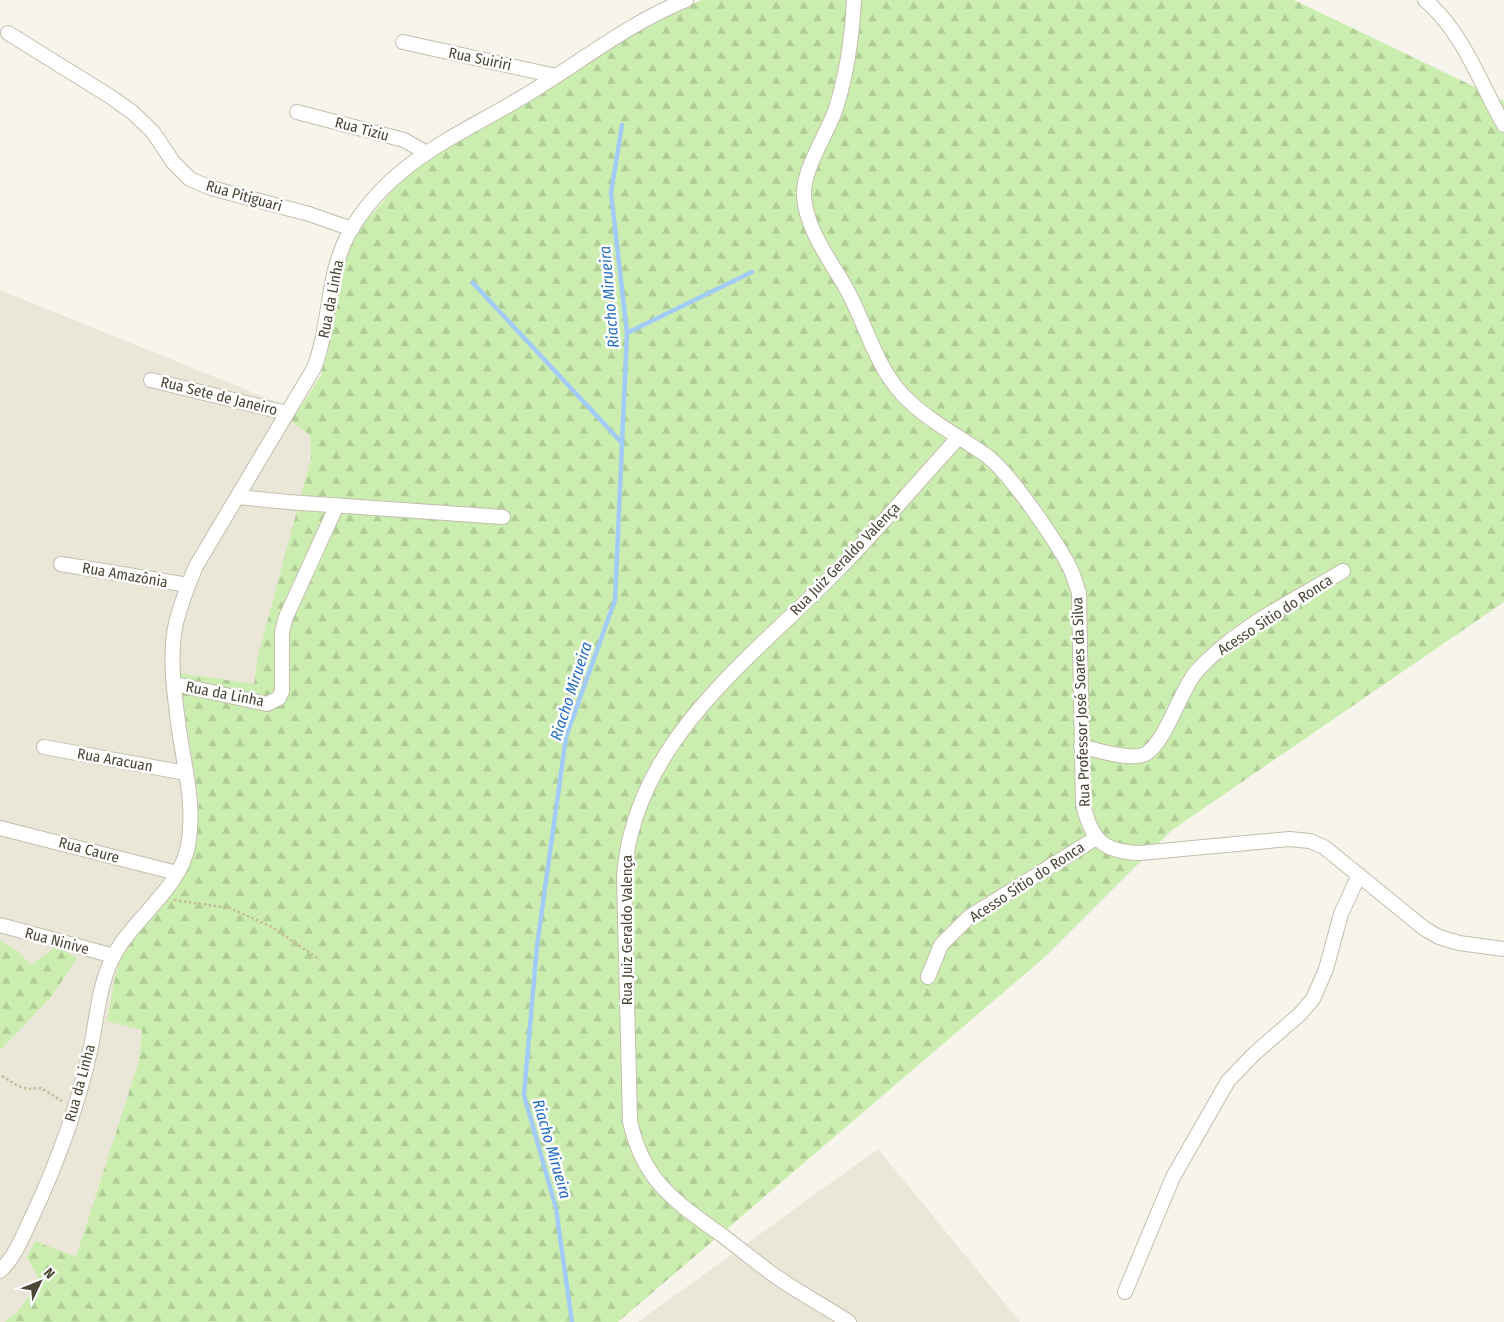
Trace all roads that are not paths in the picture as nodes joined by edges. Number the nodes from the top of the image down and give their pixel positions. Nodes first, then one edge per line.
1 (686, 0) edge
2 (854, 0) edge
3 (1425, 0) edge
4 (8, 33) dead end
5 (403, 42) dead end
6 (556, 76) junction
7 (297, 112) dead end
8 (1504, 125) edge
9 (426, 152) junction
10 (352, 229) junction
11 (151, 380) dead end
12 (287, 413) junction
13 (958, 438) junction
14 (238, 497) junction
15 (337, 505) junction
16 (503, 517) dead end
17 (61, 564) dead end
18 (1342, 571) dead end
19 (188, 586) junction
20 (174, 684) junction
21 (1081, 746) junction
22 (44, 748) dead end
23 (186, 773) junction
24 (0, 828) edge
25 (1096, 838) junction
26 (177, 873) junction
27 (1359, 875) junction
28 (0, 925) edge
29 (1504, 949) edge
30 (114, 956) junction
31 (928, 978) dead end
32 (0, 1271) edge
33 (1125, 1292) dead end
34 (849, 1322) edge

1 - 6 street, Rua da Linha
2 - 13 street, Rua Professor José Soares da Silva
3 - 8 street
4 - 10 street, Rua Pitiguari
5 - 6 street, Rua Suiriri
6 - 9 street, Rua da Linha
7 - 9 street, Rua Tiziu
9 - 10 street, Rua da Linha
10 - 12 street, Rua da Linha
11 - 12 street, Rua Sete de Janeiro
12 - 14 street, Rua da Linha
13 - 21 street, Rua Professor José Soares da Silva
13 - 34 street, Rua Juiz Geraldo Valença
14 - 15 street
14 - 19 street, Rua da Linha
15 - 16 street
15 - 20 street, Rua da Linha
17 - 19 street, Rua Amazônia
18 - 21 street, Acesso Sitio do Ronca
19 - 20 street, Rua da Linha
20 - 23 street, Rua da Linha
21 - 25 street, Rua Professor José Soares da Silva
22 - 23 street, Rua Aracuan
23 - 26 street, Rua da Linha
24 - 26 street, Rua Caure
25 - 27 street
25 - 31 street, Acesso Sítio do Ronca
26 - 30 street, Rua da Linha
27 - 29 street
27 - 33 street
28 - 30 street, Rua Ninive
30 - 32 street, Rua da Linha

